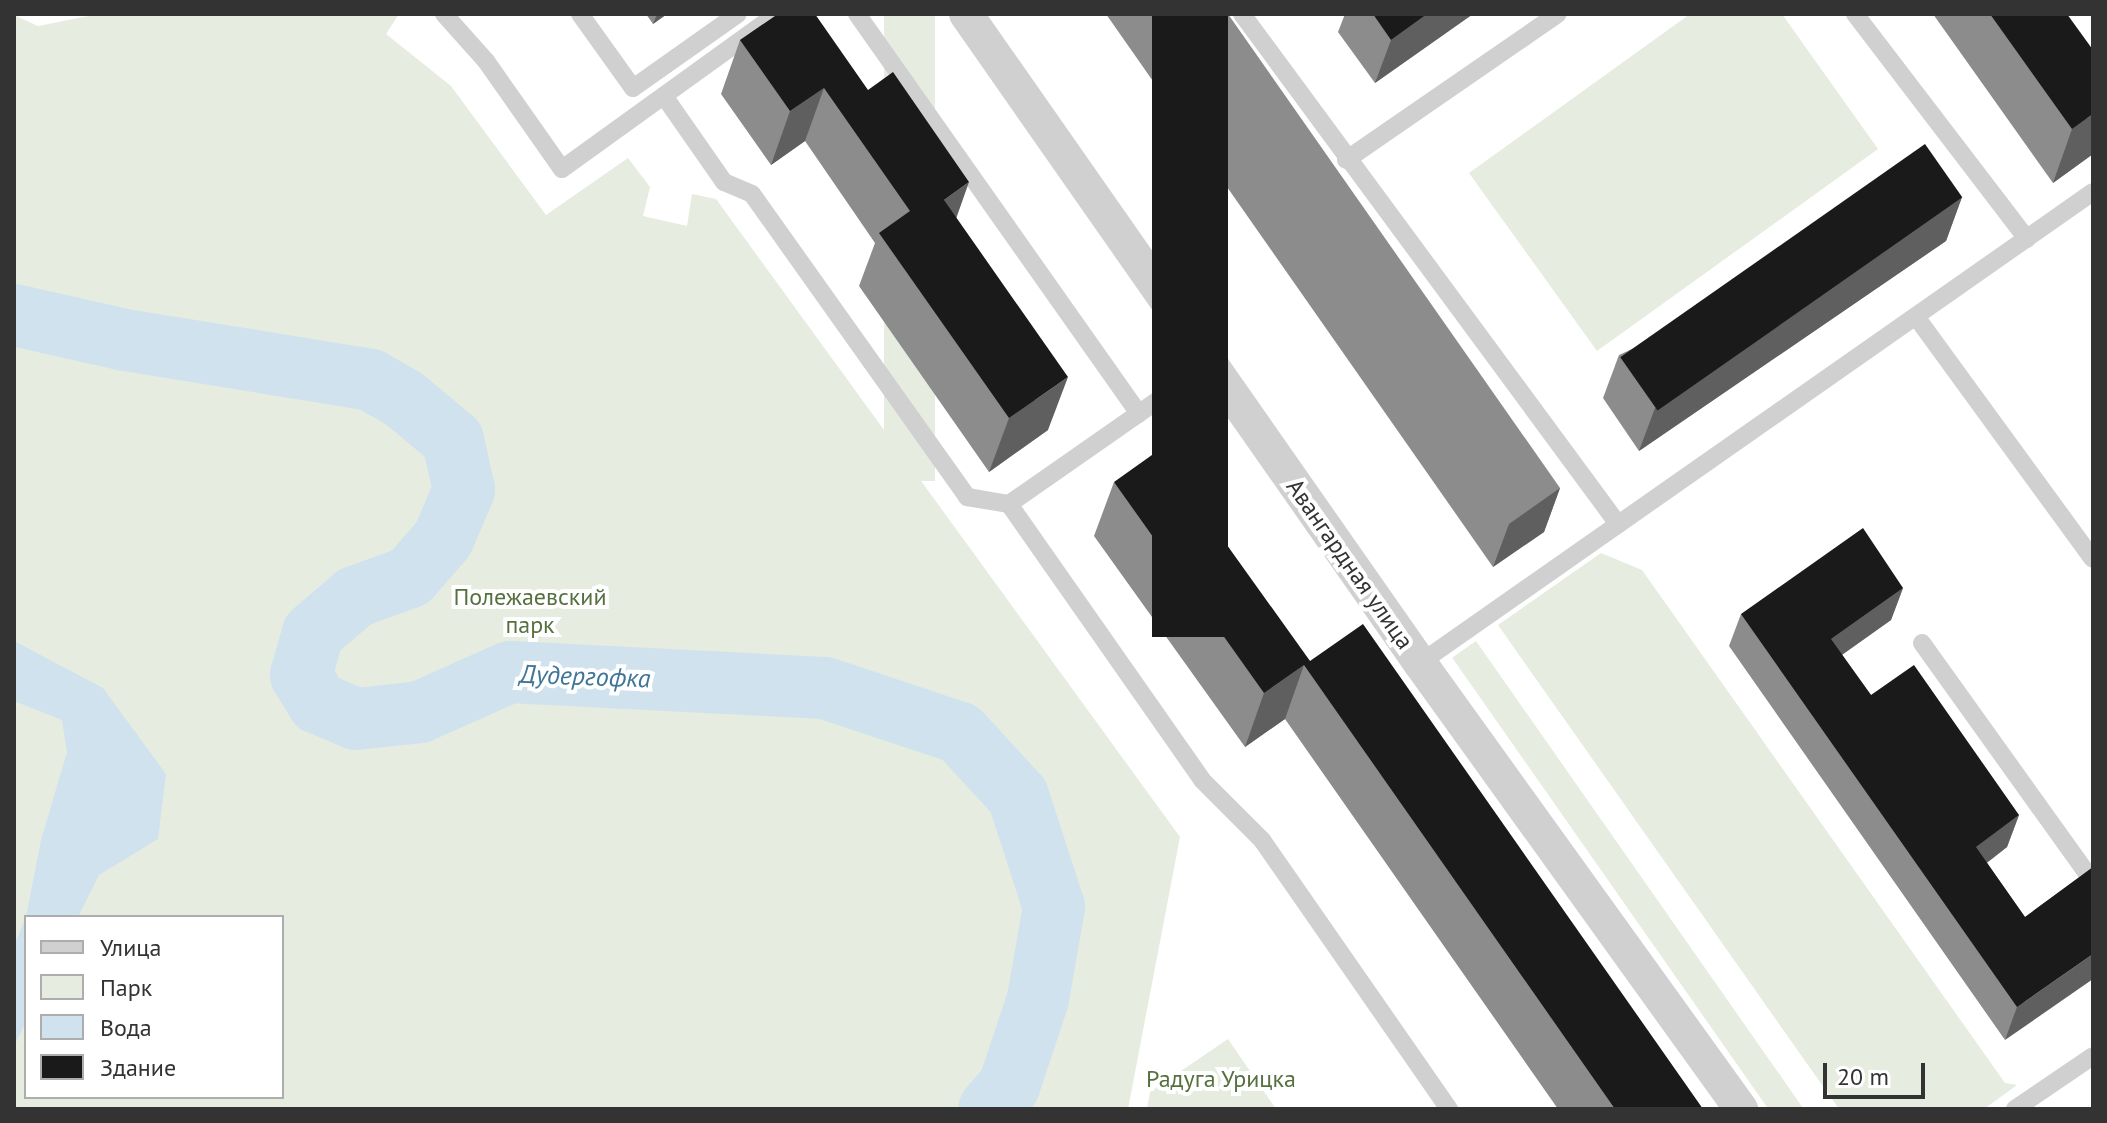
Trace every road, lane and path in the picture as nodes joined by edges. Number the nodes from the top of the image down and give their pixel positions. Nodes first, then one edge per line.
1 (444, 14) edge
2 (580, 14) edge
3 (738, 14) edge
4 (777, 14) edge
5 (857, 14) edge
6 (966, 14) edge
7 (1242, 14) edge
8 (1558, 14) edge
9 (1855, 14) edge
10 (664, 96) junction
11 (1346, 160) junction
12 (2093, 192) edge
13 (2027, 239) junction
14 (1917, 318) junction
15 (1210, 364) junction
16 (1139, 414) junction
17 (1009, 504) junction
18 (1618, 524) junction
19 (2093, 559) edge
20 (1922, 643) dead end
21 (1420, 663) junction
22 (2093, 882) edge
23 (2093, 1056) edge
24 (1449, 1109) edge
25 (1741, 1109) edge
26 (2015, 1109) edge

1 - 10 lane
2 - 3 lane
4 - 10 lane
5 - 16 lane
6 - 15 street, Авангардная улица
7 - 11 lane
8 - 11 lane
9 - 13 lane
10 - 17 lane
11 - 18 lane
12 - 13 lane
13 - 14 lane
14 - 18 lane
14 - 19 lane
15 - 16 lane
15 - 21 street, Авангардная улица
16 - 17 lane
17 - 24 lane
18 - 21 lane
20 - 22 lane
21 - 25 street, Авангардная улица
23 - 26 lane

